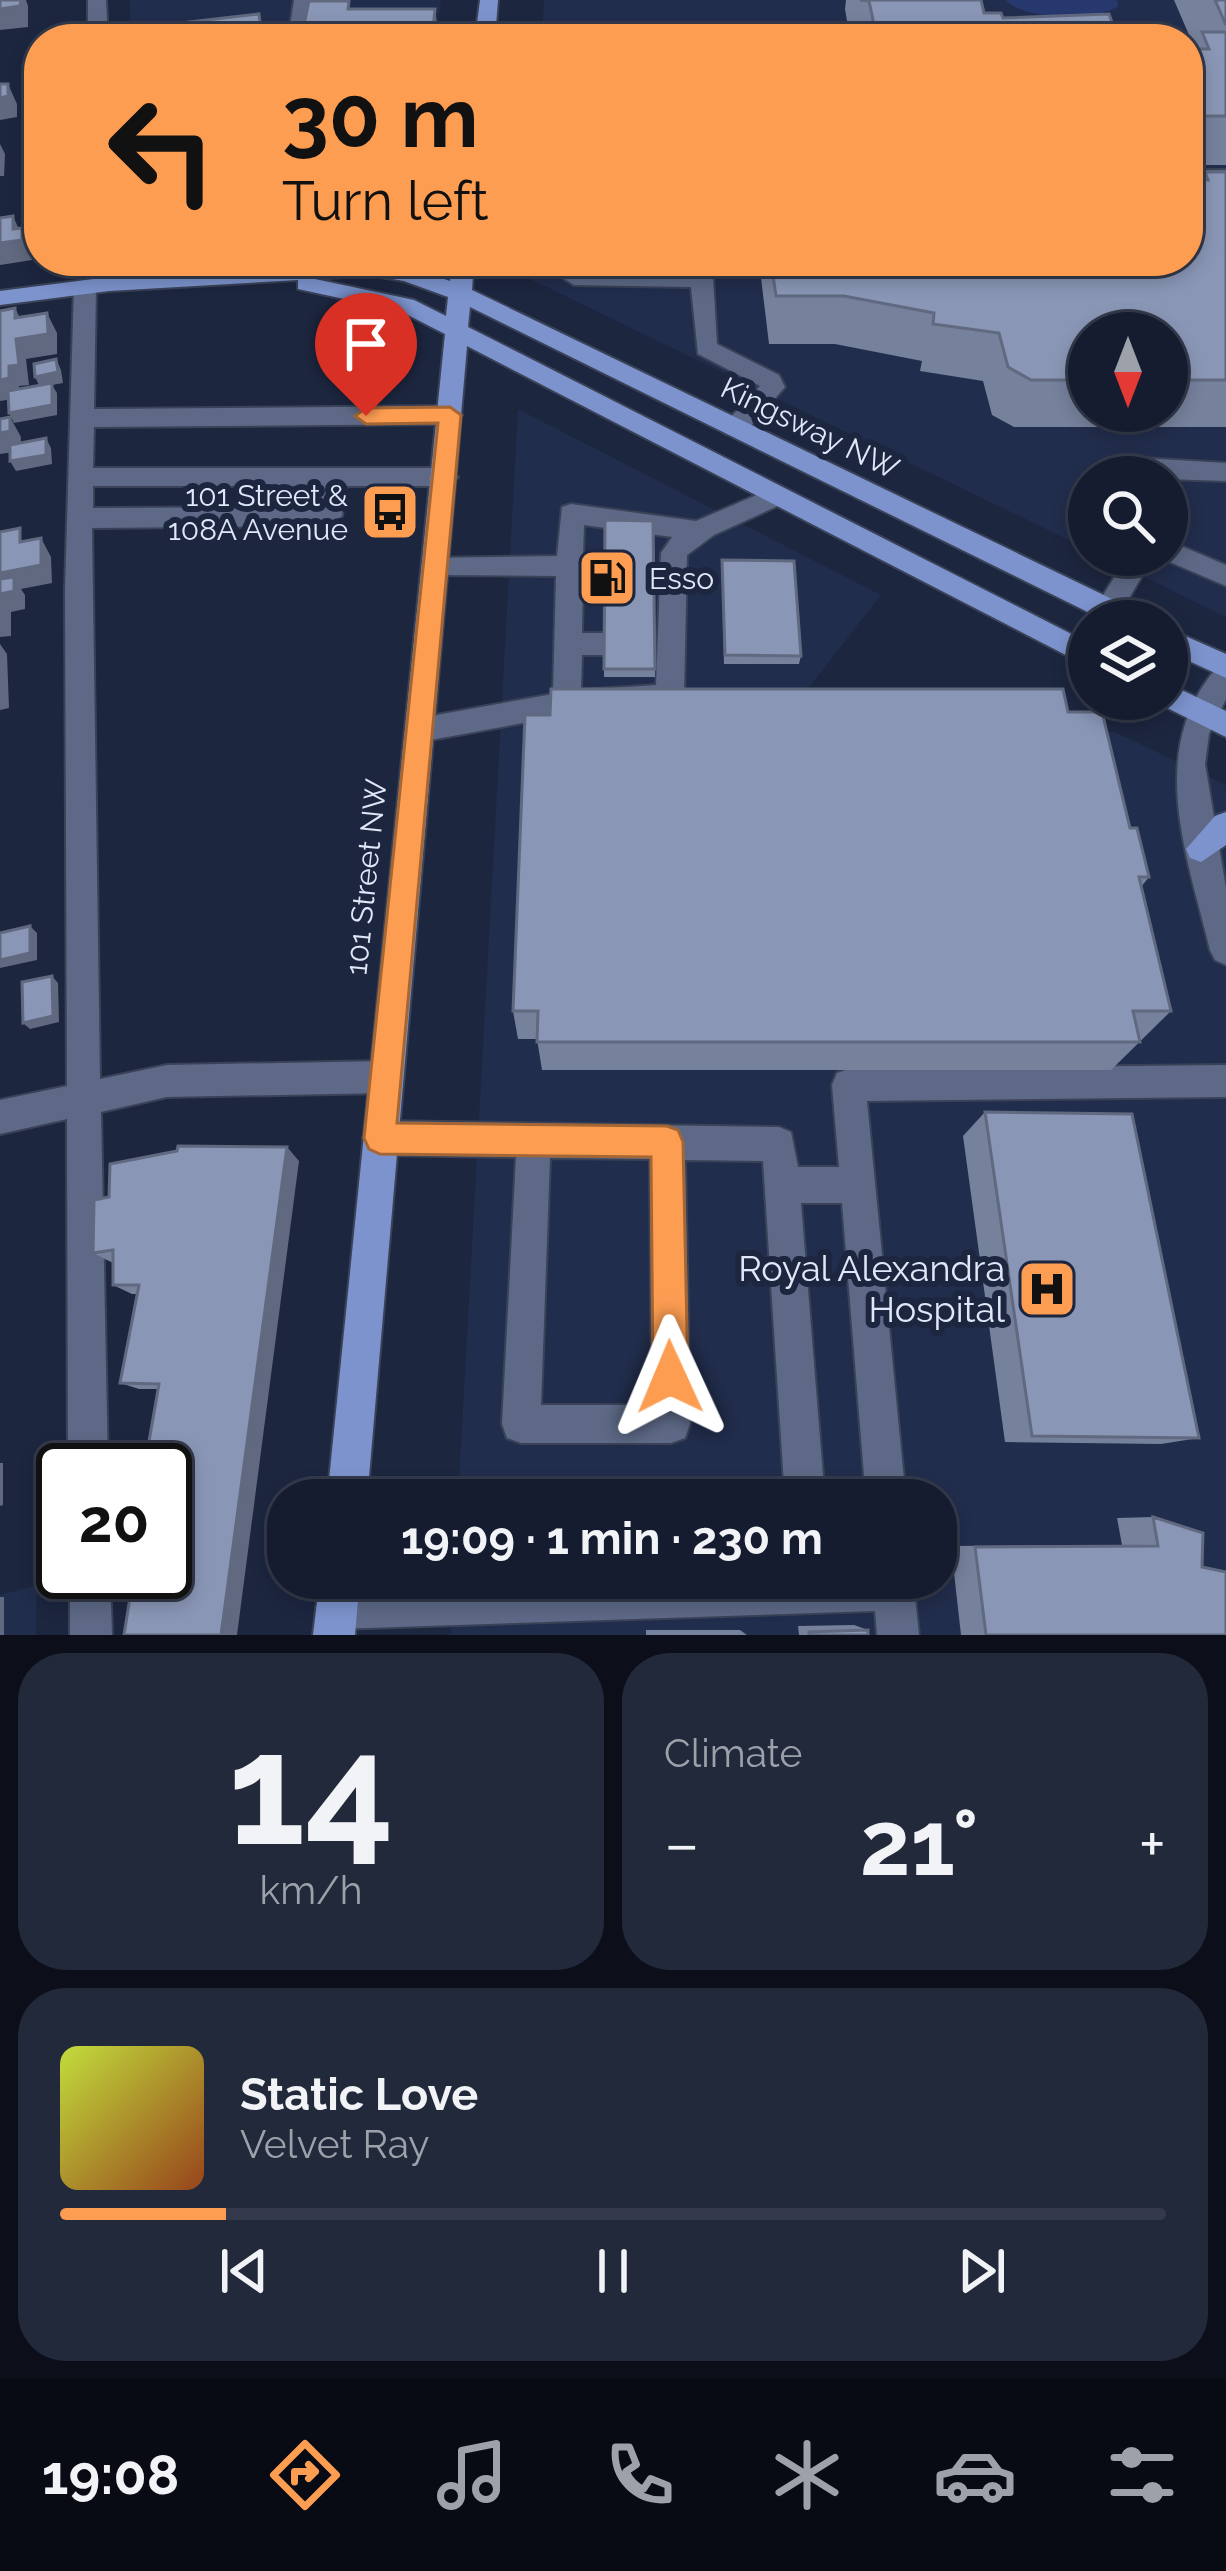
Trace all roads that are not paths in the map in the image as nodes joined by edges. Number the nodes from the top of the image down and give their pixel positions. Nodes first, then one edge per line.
1 (277, 276) edge
2 (414, 276) edge
3 (462, 276) edge
4 (574, 276) edge
5 (606, 276) edge
6 (701, 276) edge
7 (100, 277) edge
8 (460, 293) junction
9 (0, 298) edge
10 (457, 330) junction
11 (450, 415) junction
12 (85, 418) junction
13 (735, 428) junction
14 (1188, 470) edge
15 (1226, 472) edge
16 (83, 477) junction
17 (335, 477) junction
18 (445, 477) junction
19 (773, 497) junction
20 (81, 518) junction
21 (698, 531) junction
22 (1188, 559) edge
23 (436, 565) junction
24 (569, 566) junction
25 (605, 566) edge
26 (1226, 576) edge
27 (1086, 600) edge
28 (604, 601) edge
29 (569, 602) junction
30 (568, 644) junction
31 (604, 644) edge
32 (1068, 645) edge
33 (1188, 650) edge
34 (1226, 671) edge
35 (567, 703) junction
36 (1214, 719) edge
37 (420, 730) junction
38 (1226, 825) edge
39 (1201, 849) junction
40 (1226, 950) edge
41 (386, 1077) junction
42 (1226, 1081) edge
43 (82, 1099) junction
44 (0, 1117) edge
45 (380, 1138) junction
46 (535, 1138) junction
47 (667, 1142) junction
48 (782, 1184) junction
49 (858, 1185) junction
50 (88, 1443) edge
51 (349, 1479) edge
52 (803, 1479) edge
53 (884, 1479) edge
54 (91, 1599) edge
55 (502, 1599) edge
56 (894, 1599) edge
57 (337, 1607) edge
58 (92, 1635) edge
59 (898, 1635) edge

1 - 10 main road
2 - 8 main road, Kingsway NW
3 - 8 main road, 101 Street NW
4 - 5 street
6 - 13 street
7 - 9 main road
7 - 12 street
8 - 10 main road, 101 Street NW
8 - 13 main road, Kingsway NW
10 - 11 main road, 101 Street NW
10 - 19 main road
11 - 12 street
11 - 18 main road, 101 Street NW
12 - 16 street
13 - 27 main road, Kingsway NW
14 - 15 street
16 - 17 street
16 - 20 street
17 - 18 street
17 - 20 street
18 - 23 main road, 101 Street NW
19 - 21 street
19 - 32 main road
20 - 43 street
21 - 24 street
21 - 35 street
22 - 26 street
23 - 24 street
23 - 37 main road, 101 Street NW
24 - 25 street
24 - 29 street
28 - 29 street
29 - 30 street
30 - 31 street
30 - 35 street
33 - 34 main road
34 - 36 street
35 - 37 street
36 - 39 street
37 - 41 main road, 101 Street NW
38 - 39 main road
39 - 40 street
41 - 43 street
41 - 45 main road, 101 Street NW
42 - 49 street
43 - 44 street
43 - 50 street
45 - 46 street
45 - 51 main road, 101 Street NW
46 - 47 street
46 - 47 street
47 - 48 street
48 - 49 street
48 - 52 street
49 - 53 street
54 - 58 street
55 - 57 street
56 - 59 street

